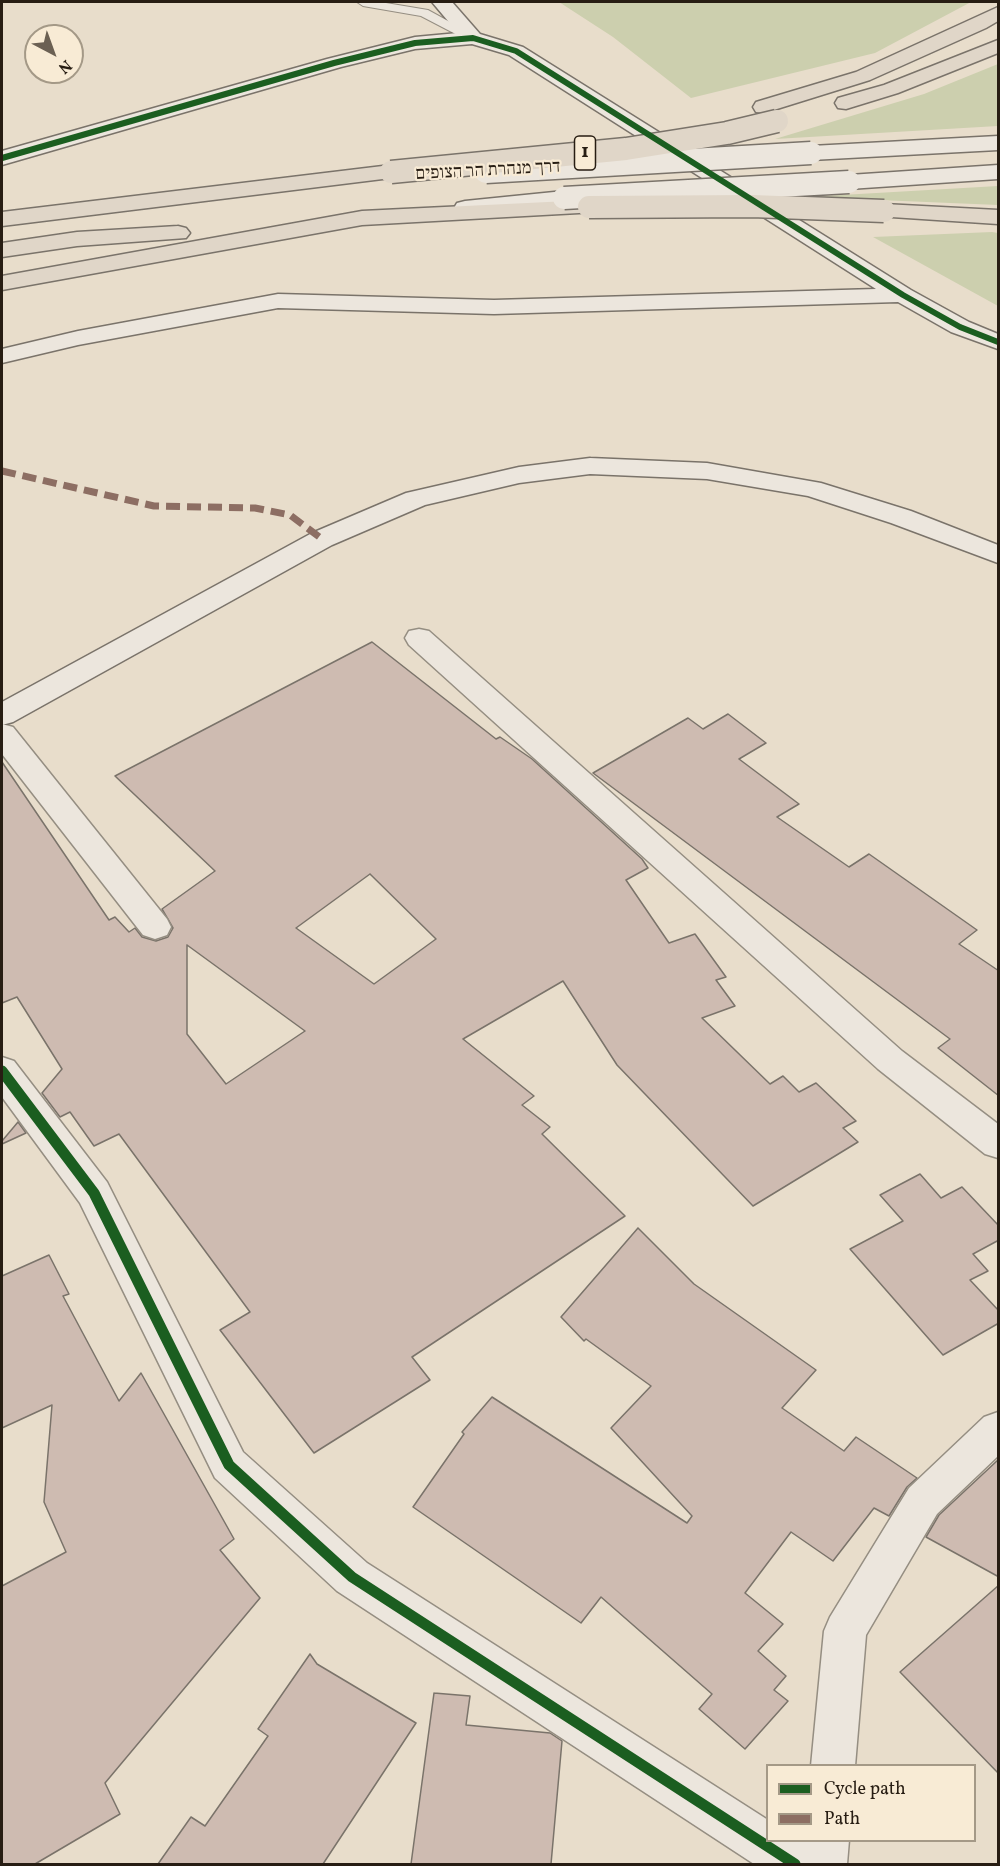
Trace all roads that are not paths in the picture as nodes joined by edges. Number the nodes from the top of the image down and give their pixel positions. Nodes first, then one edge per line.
1 (363, 2) edge
2 (442, 2) edge
3 (999, 13) edge
4 (473, 38) junction
5 (999, 46) edge
6 (770, 114) junction
7 (999, 142) edge
8 (2, 158) edge
9 (999, 172) edge
10 (392, 175) junction
11 (264, 186) joint
12 (999, 217) edge
13 (362, 218) junction
14 (2, 219) edge
15 (297, 228) junction
16 (2, 250) edge
17 (2, 267) edge
18 (2, 283) edge
19 (903, 295) junction
20 (999, 342) edge
21 (2, 356) edge
22 (999, 555) edge
23 (419, 638) dead end
24 (2, 715) edge
25 (2, 734) edge
26 (155, 927) dead end
27 (2, 1071) edge
28 (999, 1144) edge
29 (999, 1430) edge
30 (833, 1764) edge
31 (826, 1842) edge
32 (795, 1864) edge
33 (824, 1864) edge

1 - 4 lane
2 - 4 street
3 - 6 highway
4 - 8 street
4 - 19 street
5 - 6 highway, 1
6 - 10 highway, 1, bridge
7 - 10 street, דרך מנהרת הר הצופים, bridge
9 - 13 street, דרך מנהרת הר הצופים, bridge
10 - 11 street, דרך מנהרת הר הצופים
11 - 14 highway
12 - 13 highway, bridge
13 - 15 highway
15 - 16 highway
15 - 17 highway
15 - 18 highway
19 - 20 street
19 - 21 street
22 - 24 street
23 - 28 street
25 - 26 street
27 - 32 street
29 - 30 street
31 - 33 street

